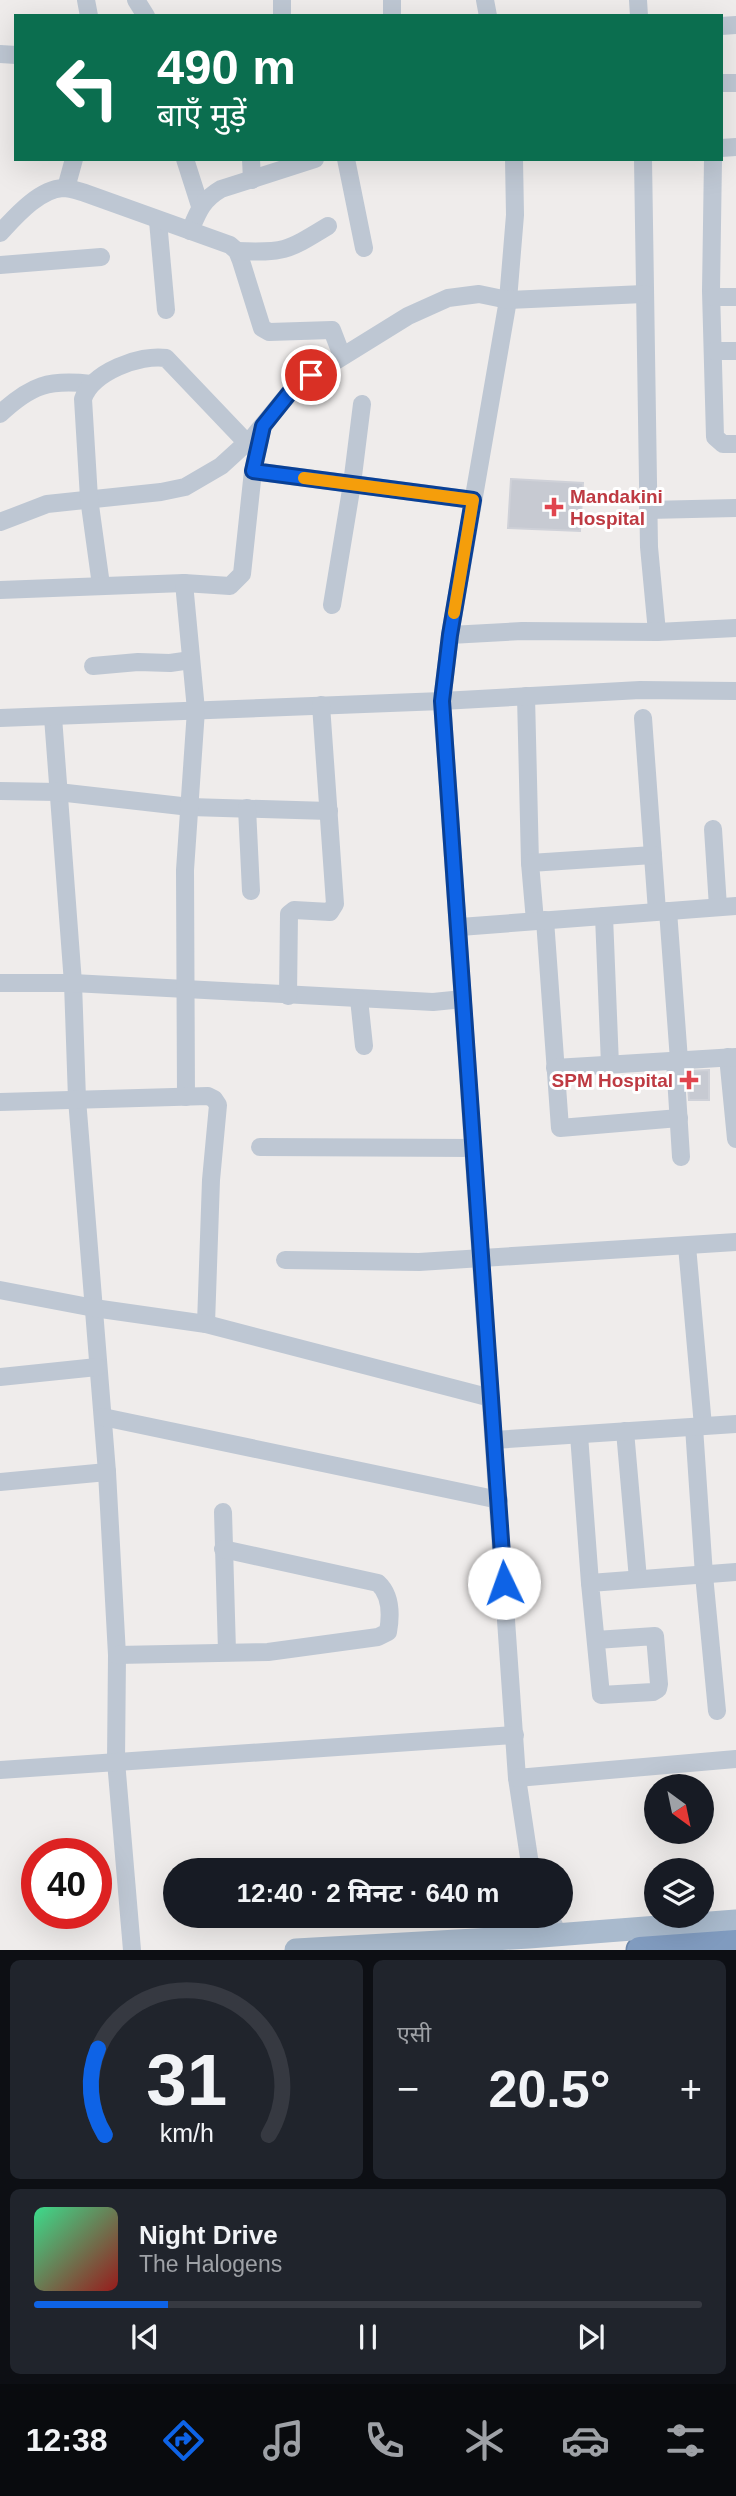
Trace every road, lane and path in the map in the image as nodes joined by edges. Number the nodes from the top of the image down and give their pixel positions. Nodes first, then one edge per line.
1 (73, 161) edge
2 (186, 161) edge
3 (251, 161) edge
4 (309, 161) edge
5 (346, 161) edge
6 (514, 161) edge
7 (643, 161) edge
8 (713, 161) edge
9 (252, 180) junction
10 (66, 188) junction
11 (200, 206) junction
12 (158, 221) junction
13 (328, 226) dead end
14 (190, 231) junction
15 (0, 233) edge
16 (364, 248) dead end
17 (237, 251) junction
18 (101, 257) dead end
19 (0, 265) edge
20 (644, 294) junction
21 (736, 297) edge
22 (713, 298) junction
23 (508, 300) junction
24 (166, 310) dead end
25 (714, 351) junction
26 (736, 351) edge
27 (342, 356) junction
28 (91, 384) junction
29 (362, 404) dead end
30 (0, 413) edge
31 (263, 426) junction
32 (247, 443) junction
33 (736, 444) edge
34 (253, 471) junction
35 (352, 484) junction
36 (89, 498) junction
37 (473, 500) junction
38 (736, 508) edge
39 (648, 510) junction
40 (0, 523) edge
41 (184, 583) junction
42 (101, 585) junction
43 (0, 590) edge
44 (332, 605) dead end
45 (736, 628) edge
46 (657, 632) junction
47 (450, 635) junction
48 (191, 660) junction
49 (93, 666) dead end
50 (736, 691) edge
51 (526, 696) junction
52 (442, 701) junction
53 (321, 705) junction
54 (196, 710) junction
55 (53, 717) junction
56 (0, 718) edge
57 (643, 718) dead end
58 (0, 791) edge
59 (58, 792) junction
60 (190, 807) junction
61 (247, 808) junction
62 (329, 811) junction
63 (713, 829) dead end
64 (653, 855) junction
65 (530, 863) junction
66 (251, 891) dead end
67 (736, 906) edge
68 (718, 908) junction
69 (662, 911) junction
70 (604, 916) junction
71 (540, 921) junction
72 (460, 927) junction
73 (0, 983) edge
74 (73, 983) junction
75 (186, 990) junction
76 (288, 996) junction
77 (359, 999) junction
78 (463, 999) junction
79 (364, 1046) dead end
80 (732, 1057) edge
81 (677, 1060) junction
82 (610, 1065) junction
83 (555, 1068) junction
84 (186, 1097) junction
85 (77, 1099) junction
86 (0, 1102) edge
87 (679, 1118) junction
88 (736, 1139) edge
89 (260, 1147) dead end
90 (473, 1148) junction
91 (681, 1157) dead end
92 (736, 1242) edge
93 (687, 1247) junction
94 (481, 1257) junction
95 (285, 1260) dead end
96 (0, 1290) edge
97 (94, 1308) junction
98 (206, 1324) junction
99 (97, 1367) junction
100 (0, 1377) edge
101 (491, 1398) junction
102 (103, 1417) junction
103 (736, 1424) edge
104 (698, 1427) junction
105 (625, 1432) junction
106 (579, 1435) junction
107 (494, 1440) junction
108 (107, 1472) junction
109 (0, 1482) edge
110 (499, 1500) junction
111 (223, 1512) dead end
112 (223, 1549) junction
113 (736, 1573) edge
114 (704, 1574) junction
115 (638, 1579) junction
116 (590, 1583) junction
117 (596, 1640) junction
118 (227, 1651) junction
119 (117, 1655) junction
120 (717, 1711) dead end
121 (515, 1735) junction
122 (736, 1759) edge
123 (116, 1761) junction
124 (0, 1770) edge
125 (517, 1778) junction
126 (529, 1858) edge
127 (736, 1921) edge
128 (531, 1934) edge
129 (557, 1934) edge
130 (736, 1943) edge
131 (132, 1950) edge
132 (296, 1950) edge
133 (640, 1950) edge

1 - 10 street
2 - 11 street
3 - 9 street
4 - 9 street
5 - 16 street
6 - 23 street
7 - 20 street
8 - 22 street
9 - 11 street
10 - 12 street
10 - 15 street
11 - 14 street
12 - 14 street
12 - 24 street
13 - 17 street
14 - 17 street
17 - 27 street
18 - 19 street
20 - 23 street
20 - 39 street
21 - 22 street
22 - 25 street
23 - 27 street
23 - 37 street
25 - 26 street
25 - 33 street
27 - 31 street
28 - 30 street
28 - 32 street
28 - 36 street
29 - 35 street
31 - 32 street
31 - 34 street
32 - 36 street
34 - 35 street
34 - 41 street
35 - 37 street
35 - 44 street
36 - 40 street
36 - 42 street
37 - 47 street
38 - 39 street
39 - 46 street
41 - 42 street
41 - 48 street
42 - 43 street
45 - 46 street
46 - 47 street
47 - 52 street
48 - 49 street
48 - 54 street
50 - 51 street
51 - 52 street
51 - 65 street
52 - 53 street
52 - 72 street
53 - 54 street
53 - 62 street
54 - 55 street
54 - 60 street
55 - 56 street
55 - 59 street
57 - 64 street
58 - 59 street
59 - 60 street
59 - 74 street
60 - 61 street
60 - 75 street
61 - 62 street
61 - 66 street
62 - 76 street
63 - 68 street
64 - 65 street
64 - 69 street
65 - 71 street
67 - 68 street
68 - 69 street
69 - 70 street
69 - 81 street
70 - 71 street
70 - 82 street
71 - 72 street
71 - 83 street
72 - 78 street
73 - 74 street
74 - 75 street
74 - 85 street
75 - 76 street
75 - 84 street
76 - 77 street
77 - 78 street
77 - 79 street
78 - 90 street
80 - 81 street
80 - 88 street
81 - 82 street
81 - 87 street
82 - 83 street
83 - 87 street
84 - 85 street
84 - 98 street
85 - 86 street
85 - 97 street
87 - 91 street
89 - 90 street
90 - 94 street
92 - 93 street
93 - 94 street
93 - 104 street
94 - 95 street
94 - 101 street
96 - 97 street
97 - 98 street
97 - 99 street
98 - 101 street
99 - 100 street
99 - 102 street
101 - 107 street
102 - 108 street
102 - 110 street
103 - 104 street
104 - 105 street
104 - 114 street
105 - 106 street
105 - 115 street
106 - 107 street
106 - 116 street
107 - 110 street
108 - 109 street
108 - 119 street
110 - 121 street
111 - 112 street
112 - 118 street
112 - 118 street
113 - 114 street
114 - 115 street
114 - 120 street
115 - 116 street
116 - 117 street
117 - 117 street
118 - 119 street
119 - 123 street
121 - 123 street
121 - 125 street
122 - 125 street
123 - 124 street
123 - 131 street
125 - 126 street
127 - 129 main road
128 - 129 main road
128 - 132 main road
130 - 133 highway

